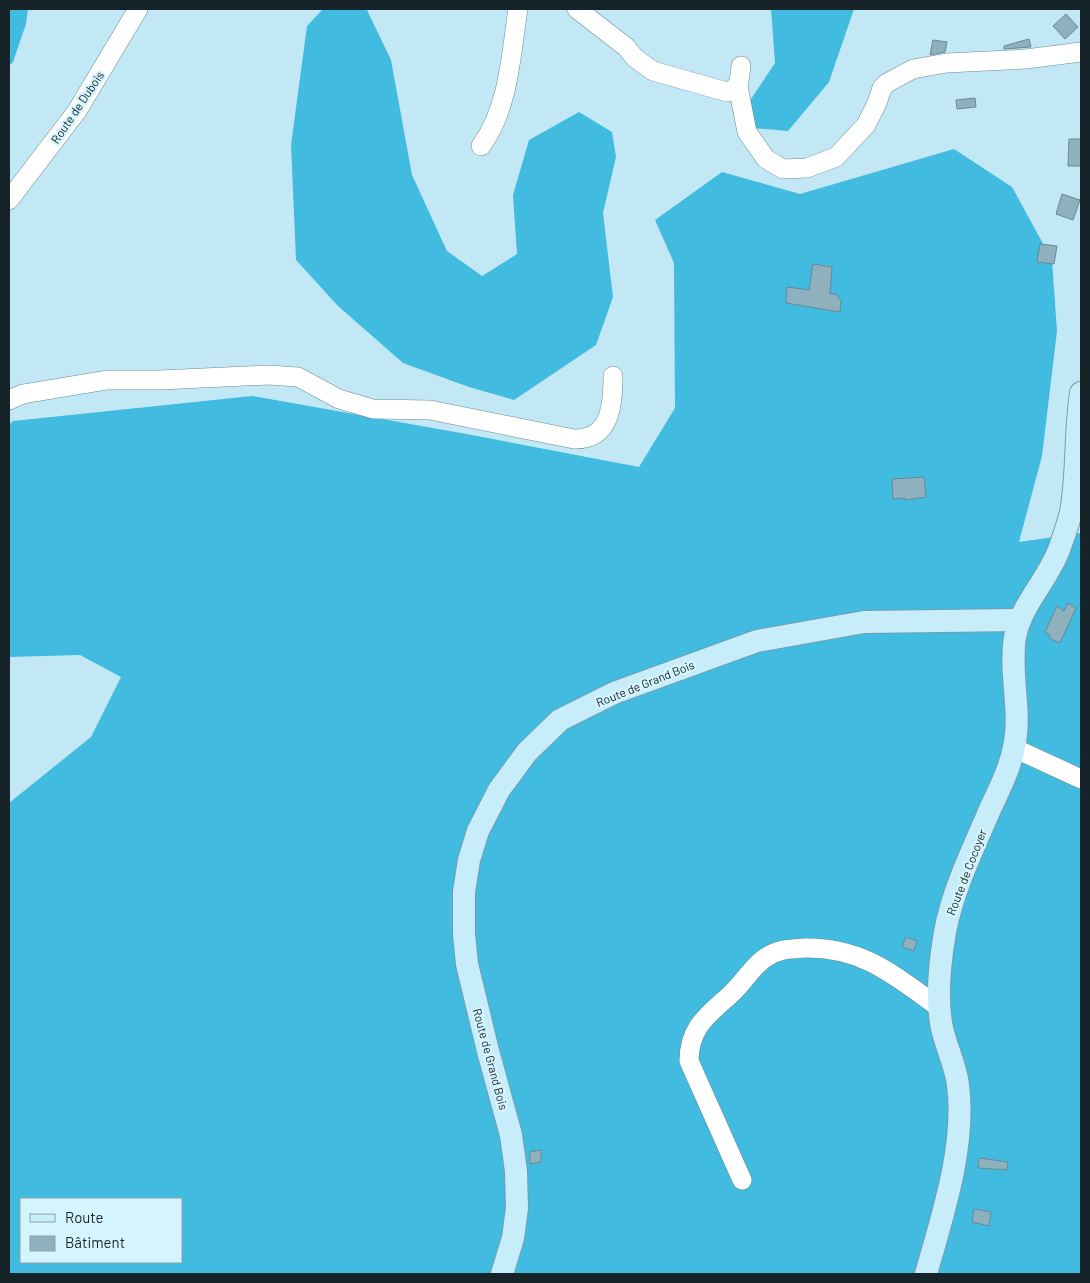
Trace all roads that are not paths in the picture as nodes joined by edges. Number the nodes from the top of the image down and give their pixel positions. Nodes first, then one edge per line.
1 (138, 9) edge
2 (518, 9) edge
3 (577, 9) edge
4 (1081, 52) edge
5 (741, 66) dead end
6 (738, 86) junction
7 (481, 146) dead end
8 (9, 200) edge
9 (613, 376) dead end
10 (1081, 393) edge
11 (9, 400) edge
12 (1020, 620) junction
13 (1014, 748) junction
14 (1081, 780) edge
15 (940, 1008) junction
16 (742, 1180) dead end
17 (502, 1274) edge
18 (926, 1274) edge

1 - 8 street, Route de Dubois
2 - 7 street
3 - 6 street
4 - 6 street
5 - 6 street
9 - 11 street
10 - 12 main road, Route de Cocoyer
12 - 13 main road, Route de Cocoyer
12 - 17 main road, Route de Grand Bois
13 - 14 street
13 - 15 main road, Route de Cocoyer
15 - 16 street
15 - 18 main road, Route de Cocoyer

